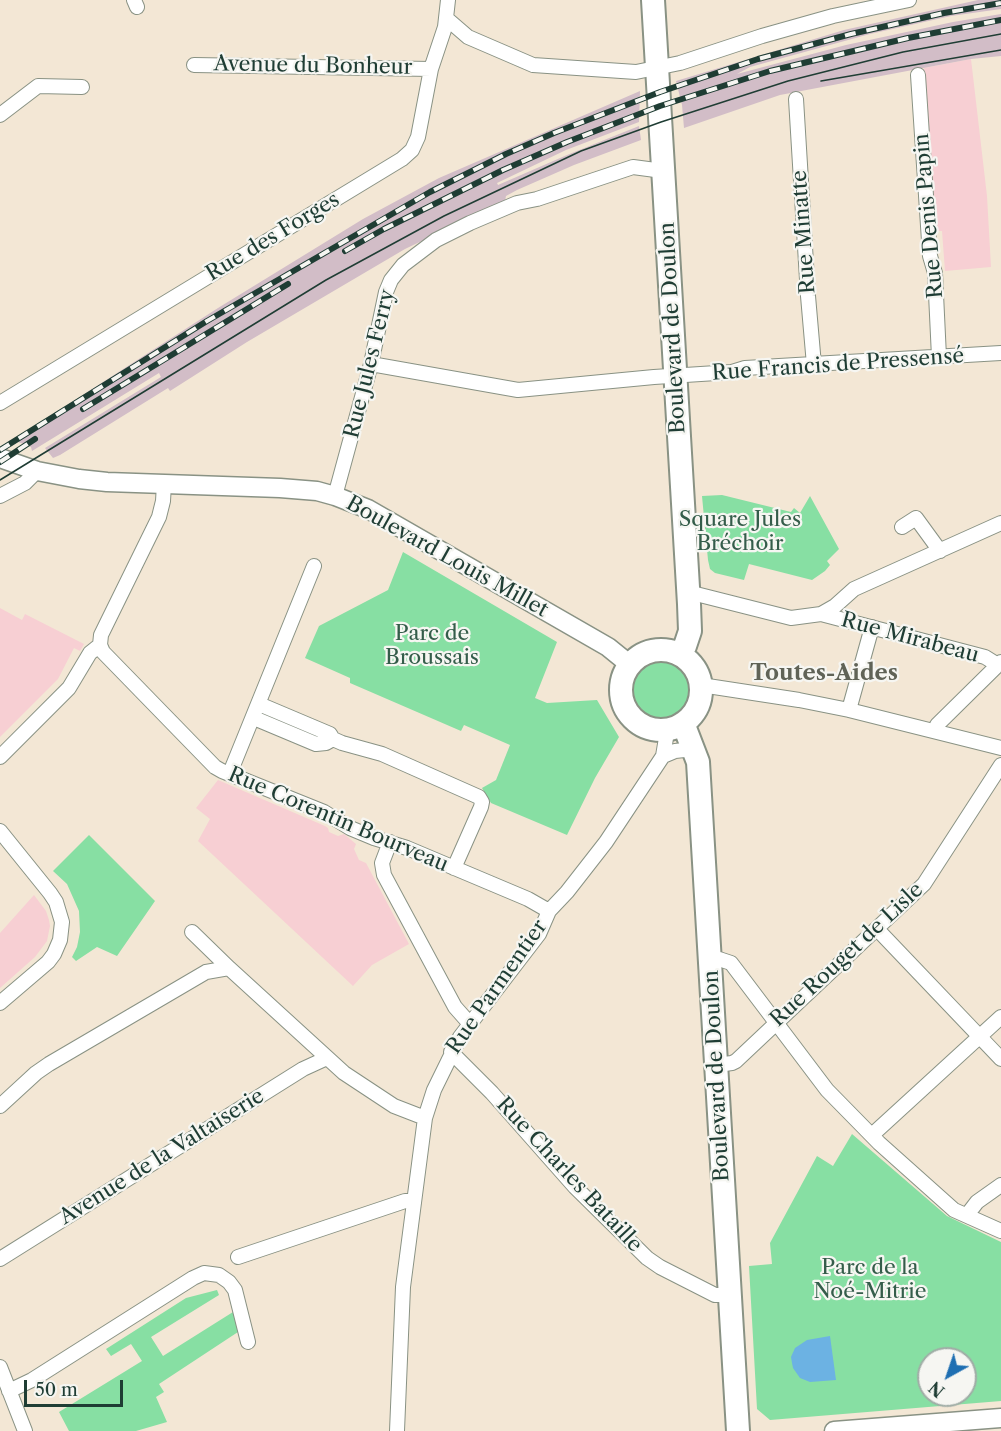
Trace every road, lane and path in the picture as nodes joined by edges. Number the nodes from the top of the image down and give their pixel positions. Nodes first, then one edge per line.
1 (448, 0) edge
2 (653, 0) edge
3 (909, 0) edge
4 (446, 18) junction
5 (194, 65) dead end
6 (657, 68) junction
7 (431, 69) junction
8 (918, 75) dead end
9 (82, 87) dead end
10 (796, 99) dead end
11 (0, 114) edge
12 (663, 171) junction
13 (1001, 354) edge
14 (939, 357) junction
15 (371, 363) junction
16 (814, 365) junction
17 (675, 376) junction
18 (0, 403) edge
19 (0, 458) edge
20 (38, 471) junction
21 (164, 484) junction
22 (0, 496) edge
23 (335, 496) junction
24 (1001, 523) edge
25 (902, 526) dead end
26 (940, 551) junction
27 (314, 566) dead end
28 (688, 592) junction
29 (821, 614) junction
30 (872, 627) junction
31 (100, 645) junction
32 (680, 654) junction
33 (629, 664) junction
34 (999, 664) edge
35 (701, 685) junction
36 (259, 704) junction
37 (849, 710) junction
38 (254, 718) junction
39 (937, 725) dead end
40 (673, 726) junction
41 (333, 739) junction
42 (1001, 748) edge
43 (694, 749) junction
44 (663, 756) junction
45 (0, 757) edge
46 (1001, 765) edge
47 (230, 773) junction
48 (3, 841) edge
49 (390, 842) junction
50 (454, 868) junction
51 (549, 911) junction
52 (877, 928) junction
53 (192, 932) dead end
54 (710, 960) junction
55 (229, 968) junction
56 (0, 1003) edge
57 (1001, 1017) edge
58 (775, 1023) junction
59 (470, 1024) junction
60 (979, 1037) junction
61 (451, 1052) junction
62 (327, 1058) junction
63 (1001, 1059) edge
64 (717, 1065) junction
65 (0, 1106) edge
66 (425, 1118) junction
67 (872, 1135) junction
68 (1001, 1185) edge
69 (413, 1201) junction
70 (967, 1215) junction
71 (1001, 1231) edge
72 (238, 1257) dead end
73 (0, 1259) edge
74 (730, 1295) junction
75 (248, 1342) dead end
76 (0, 1367) edge
77 (9, 1391) junction
78 (1001, 1418) edge
79 (25, 1431) edge
80 (397, 1431) edge
81 (738, 1431) edge
82 (834, 1431) edge

1 - 4 street, Rue des Forges
2 - 6 main road, Boulevard de Doulon
3 - 6 street
4 - 6 street
4 - 7 street, Rue des Forges
5 - 7 street, Avenue du Bonheur
6 - 12 main road, Boulevard de Doulon
7 - 18 street, Rue des Forges
8 - 14 street, Rue Denis Papin
9 - 11 street
10 - 16 street, Rue Minatte
12 - 15 street, Rue Jules Ferry
12 - 17 main road, Boulevard de Doulon
13 - 14 street, Rue Francis de Pressensé
14 - 16 street, Rue Francis de Pressensé
15 - 17 street, Rue Francis de Pressensé
15 - 23 street, Rue Jules Ferry
16 - 17 street, Rue Francis de Pressensé
17 - 28 main road, Boulevard de Doulon
19 - 20 street, Boulevard Louis Millet
20 - 21 street, Boulevard Louis Millet
20 - 22 street
21 - 23 street, Boulevard Louis Millet
21 - 31 street
23 - 33 street, Boulevard Louis Millet
24 - 26 street
25 - 26 street
26 - 29 street
27 - 36 street
28 - 29 street
28 - 32 main road, Boulevard de Doulon
29 - 30 street, Rue Mirabeau
30 - 34 street, Rue Mirabeau
30 - 37 street
31 - 45 street
31 - 47 street, Rue Corentin Bourveau
32 - 33 main road
32 - 35 main road
33 - 40 main road
34 - 39 street
35 - 37 street
35 - 40 main road
36 - 38 street
36 - 41 street
37 - 42 street
38 - 41 street
38 - 47 street
40 - 43 main road, Boulevard de Doulon
40 - 44 street
41 - 50 street
43 - 44 street
43 - 54 main road, Boulevard de Doulon
44 - 51 street, Rue Parmentier
46 - 52 street, Rue Rouget de Lisle
47 - 49 street, Rue Corentin Bourveau
48 - 56 street
49 - 50 street, Rue Corentin Bourveau
49 - 59 street
50 - 51 street, Rue Corentin Bourveau
51 - 59 street, Rue Parmentier
52 - 58 street, Rue Rouget de Lisle
52 - 60 street
53 - 55 street
54 - 58 street
54 - 64 main road, Boulevard de Doulon
55 - 62 street
55 - 65 street
57 - 60 street
58 - 64 street, Rue Rouget de Lisle
58 - 67 street
59 - 61 street, Rue Parmentier
60 - 63 street
60 - 67 street
61 - 66 street, Rue Parmentier
61 - 74 street, Rue Charles Bataille
62 - 66 street
62 - 73 street, Avenue de la Valtaiserie
64 - 74 main road, Boulevard de Doulon
66 - 69 street, Rue Parmentier
67 - 70 street
68 - 70 street
69 - 72 street
69 - 80 street, Rue Parmentier
70 - 71 street
74 - 81 main road, Boulevard de Doulon
75 - 77 street
76 - 77 street
77 - 79 street
78 - 82 street

